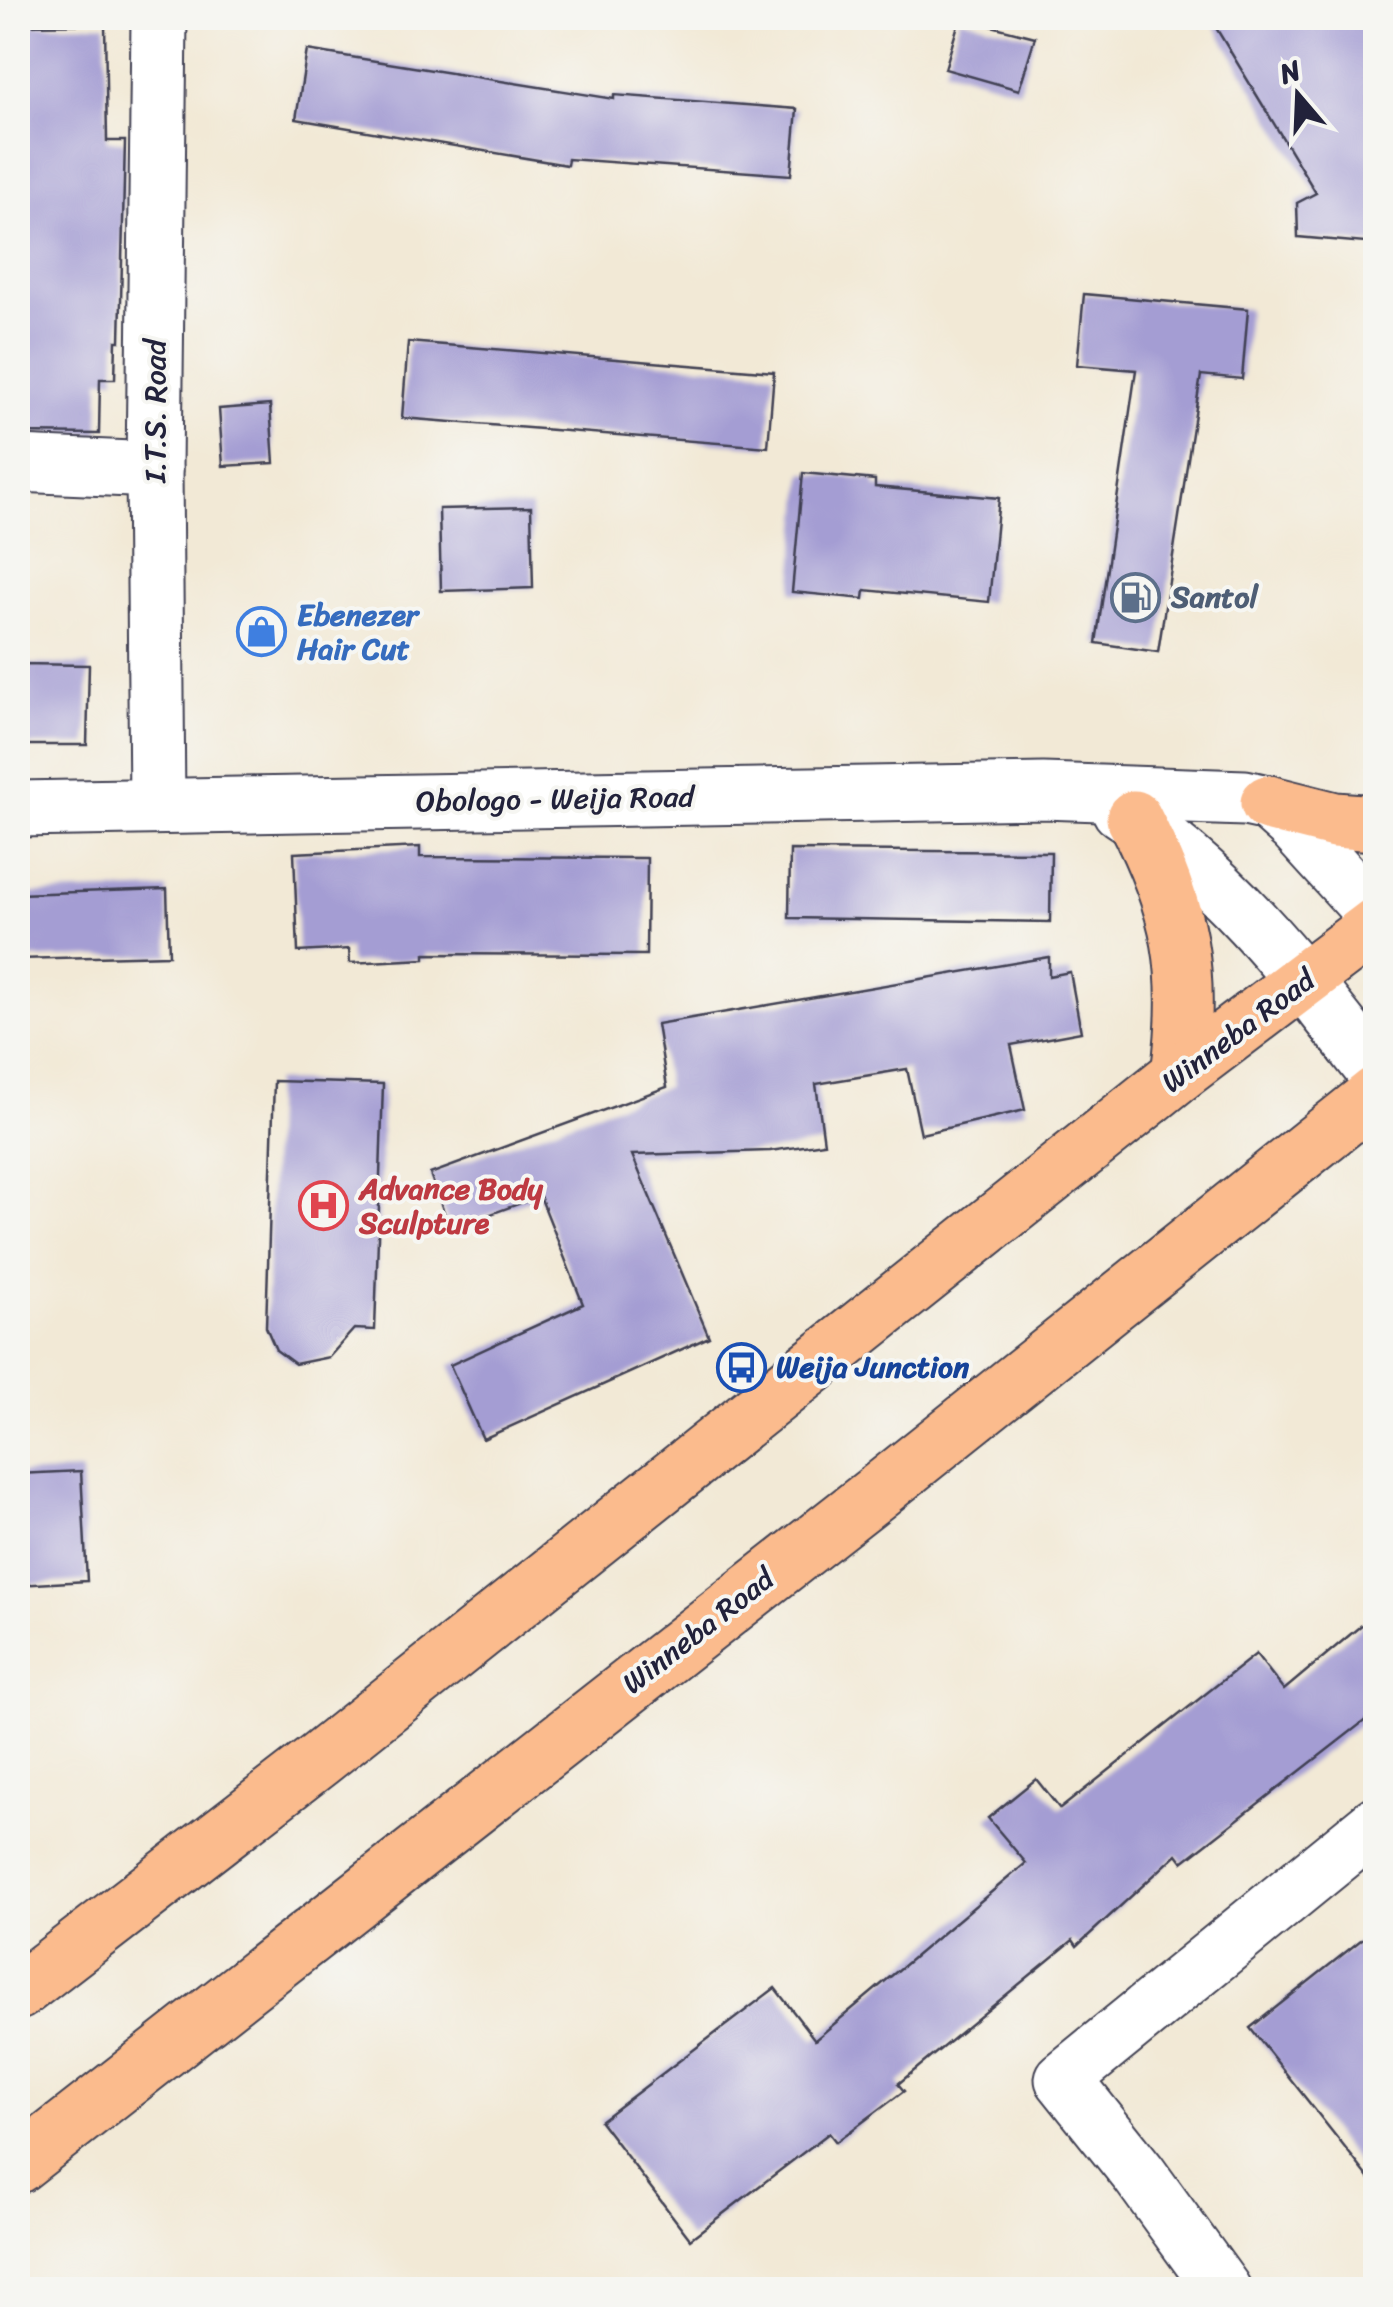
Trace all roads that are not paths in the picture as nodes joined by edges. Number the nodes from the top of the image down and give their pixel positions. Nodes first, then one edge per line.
1 (159, 18) edge
2 (18, 464) edge
3 (154, 470) junction
4 (1268, 802) junction
5 (1113, 805) junction
6 (157, 806) junction
7 (18, 809) edge
8 (1376, 822) edge
9 (1376, 916) edge
10 (1376, 925) edge
11 (1304, 982) junction
12 (1376, 1072) edge
13 (1179, 1074) junction
14 (1376, 1094) edge
15 (1376, 1824) edge
16 (18, 1992) edge
17 (18, 2165) edge
18 (1223, 2290) edge

1 - 3 street, I.T.S. Road
2 - 3 street
3 - 6 street, I.T.S. Road
4 - 5 street, Obologo - Weija Road
4 - 8 highway
4 - 9 street
5 - 6 street, Obologo - Weija Road
5 - 11 street
5 - 13 highway
6 - 7 street, Obologo - Weija Road
10 - 11 highway, Winneba Road
11 - 12 street
11 - 13 highway, Winneba Road
13 - 16 highway, Winneba Road
14 - 17 highway, Winneba Road
15 - 18 street

